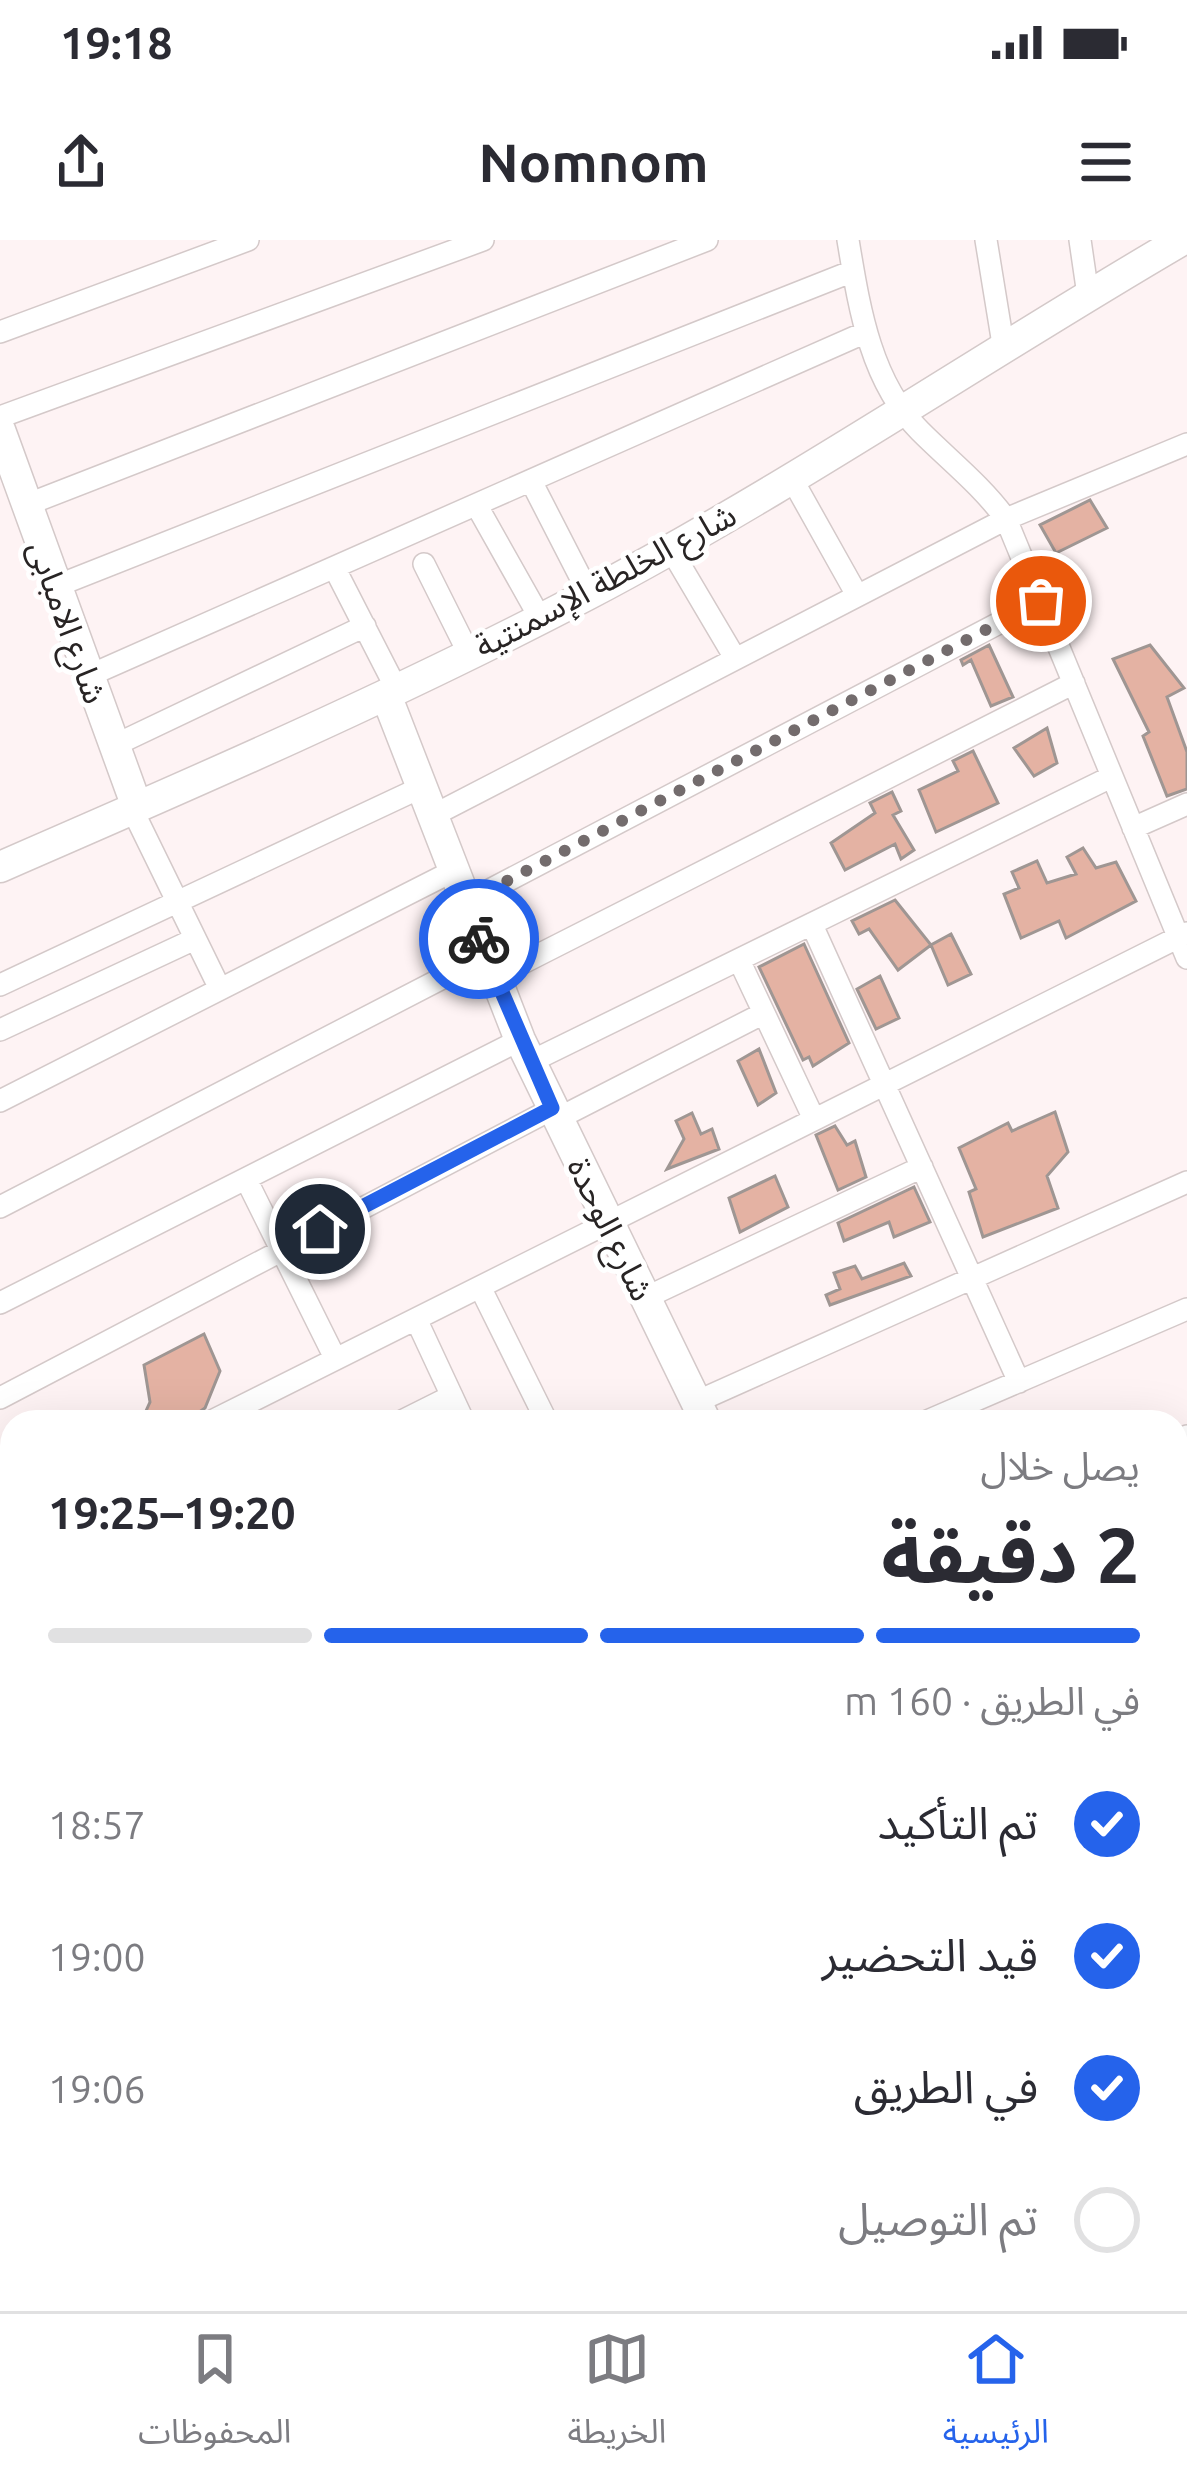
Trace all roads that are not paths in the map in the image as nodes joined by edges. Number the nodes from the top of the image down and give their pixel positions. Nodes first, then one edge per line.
1 (248, 240) edge
2 (483, 240) edge
3 (706, 240) edge
4 (848, 240) edge
5 (986, 240) edge
6 (1080, 240) edge
7 (1167, 244) edge
8 (853, 271) junction
9 (1088, 295) junction
10 (0, 332) edge
11 (864, 333) junction
12 (1003, 344) junction
13 (902, 409) junction
14 (0, 417) edge
15 (0, 430) edge
16 (1187, 444) edge
17 (792, 479) junction
18 (531, 481) junction
19 (26, 506) junction
20 (477, 506) junction
21 (1006, 519) junction
22 (670, 548) junction
23 (424, 564) dead end
24 (335, 569) junction
25 (54, 587) junction
26 (589, 593) junction
27 (857, 595) junction
28 (1041, 601) junction
29 (540, 618) junction
30 (365, 626) junction
31 (469, 654) junction
32 (735, 658) junction
33 (86, 677) junction
34 (1074, 683) junction
35 (392, 693) junction
36 (113, 746) junction
37 (1112, 777) junction
38 (427, 802) junction
39 (1187, 804) edge
40 (135, 808) junction
41 (1132, 828) junction
42 (0, 867) edge
43 (453, 872) junction
44 (177, 902) junction
45 (465, 903) junction
46 (812, 925) junction
47 (195, 939) junction
48 (1184, 943) edge
49 (739, 961) junction
50 (489, 968) junction
51 (0, 986) edge
52 (220, 989) junction
53 (764, 1012) junction
54 (0, 1030) edge
55 (525, 1051) junction
56 (884, 1082) junction
57 (0, 1101) edge
58 (555, 1114) junction
59 (813, 1117) junction
60 (922, 1167) junction
61 (248, 1180) junction
62 (1187, 1182) edge
63 (0, 1207) edge
64 (607, 1220) junction
65 (281, 1249) junction
66 (973, 1279) junction
67 (480, 1287) junction
68 (645, 1298) junction
69 (0, 1304) edge
70 (1187, 1309) edge
71 (416, 1319) junction
72 (334, 1358) junction
73 (1019, 1382) junction
74 (452, 1396) junction
75 (0, 1398) edge
76 (233, 1410) edge
77 (424, 1410) edge
78 (458, 1410) edge
79 (541, 1410) edge
80 (700, 1410) edge
81 (705, 1410) edge
82 (978, 1410) edge

1 - 10 street
2 - 14 street
3 - 19 street
4 - 8 street
5 - 12 street
6 - 9 street
7 - 9 street, شارع الخلطة الإسمنتية
8 - 11 street
8 - 25 street
9 - 12 street, شارع الخلطة الإسمنتية
11 - 13 street
11 - 18 street
12 - 13 street, شارع الخلطة الإسمنتية
13 - 17 street, شارع الخلطة الإسمنتية
13 - 21 street
15 - 19 street, شارع الامبابى
16 - 21 street
17 - 22 street, شارع الخلطة الإسمنتية
17 - 27 street
18 - 20 street
18 - 26 street
19 - 25 street, شارع الامبابى
20 - 24 street
20 - 29 street
21 - 27 street
21 - 28 street
22 - 26 street, شارع الخلطة الإسمنتية
22 - 32 street
23 - 31 street
24 - 30 street
24 - 33 street
25 - 33 street, شارع الامبابى
26 - 29 street, شارع الخلطة الإسمنتية
27 - 32 street
28 - 34 street
28 - 45 street
29 - 31 street, شارع الخلطة الإسمنتية
30 - 35 street
30 - 36 street, شارع الامبابى
31 - 35 street, شارع الخلطة الإسمنتية
32 - 38 street
33 - 36 street, شارع الامبابى
34 - 37 street
34 - 50 street
35 - 38 street, شارع الوحدة
35 - 40 street, شارع الخلطة الإسمنتية
36 - 40 street, شارع الامبابى
37 - 41 street
37 - 46 street
38 - 43 street, شارع الوحدة
38 - 44 street
39 - 41 street
40 - 42 street, شارع الخلطة الإسمنتية
40 - 44 street
41 - 48 street
43 - 45 street, شارع الوحدة
43 - 52 street
44 - 47 street
44 - 51 street
45 - 50 street, شارع الوحدة
46 - 49 street
46 - 56 street
47 - 52 street
47 - 54 street
48 - 56 street
49 - 53 street
49 - 55 street
50 - 55 street, شارع الوحدة
50 - 63 street
52 - 57 street
53 - 58 street
53 - 59 street
55 - 58 street, شارع الوحدة
55 - 61 street
56 - 59 street
56 - 60 street
58 - 64 street, شارع الوحدة
58 - 65 street
59 - 64 street
60 - 66 street
60 - 68 street
61 - 65 street
61 - 69 street
62 - 66 street
64 - 67 street
64 - 68 street, شارع الوحدة
65 - 72 street
65 - 75 street
66 - 73 street
66 - 81 street
67 - 71 street
67 - 79 street
68 - 80 street, شارع الوحدة
70 - 73 street
71 - 72 street
71 - 74 street
72 - 76 street
73 - 82 street
74 - 77 street
74 - 78 street

